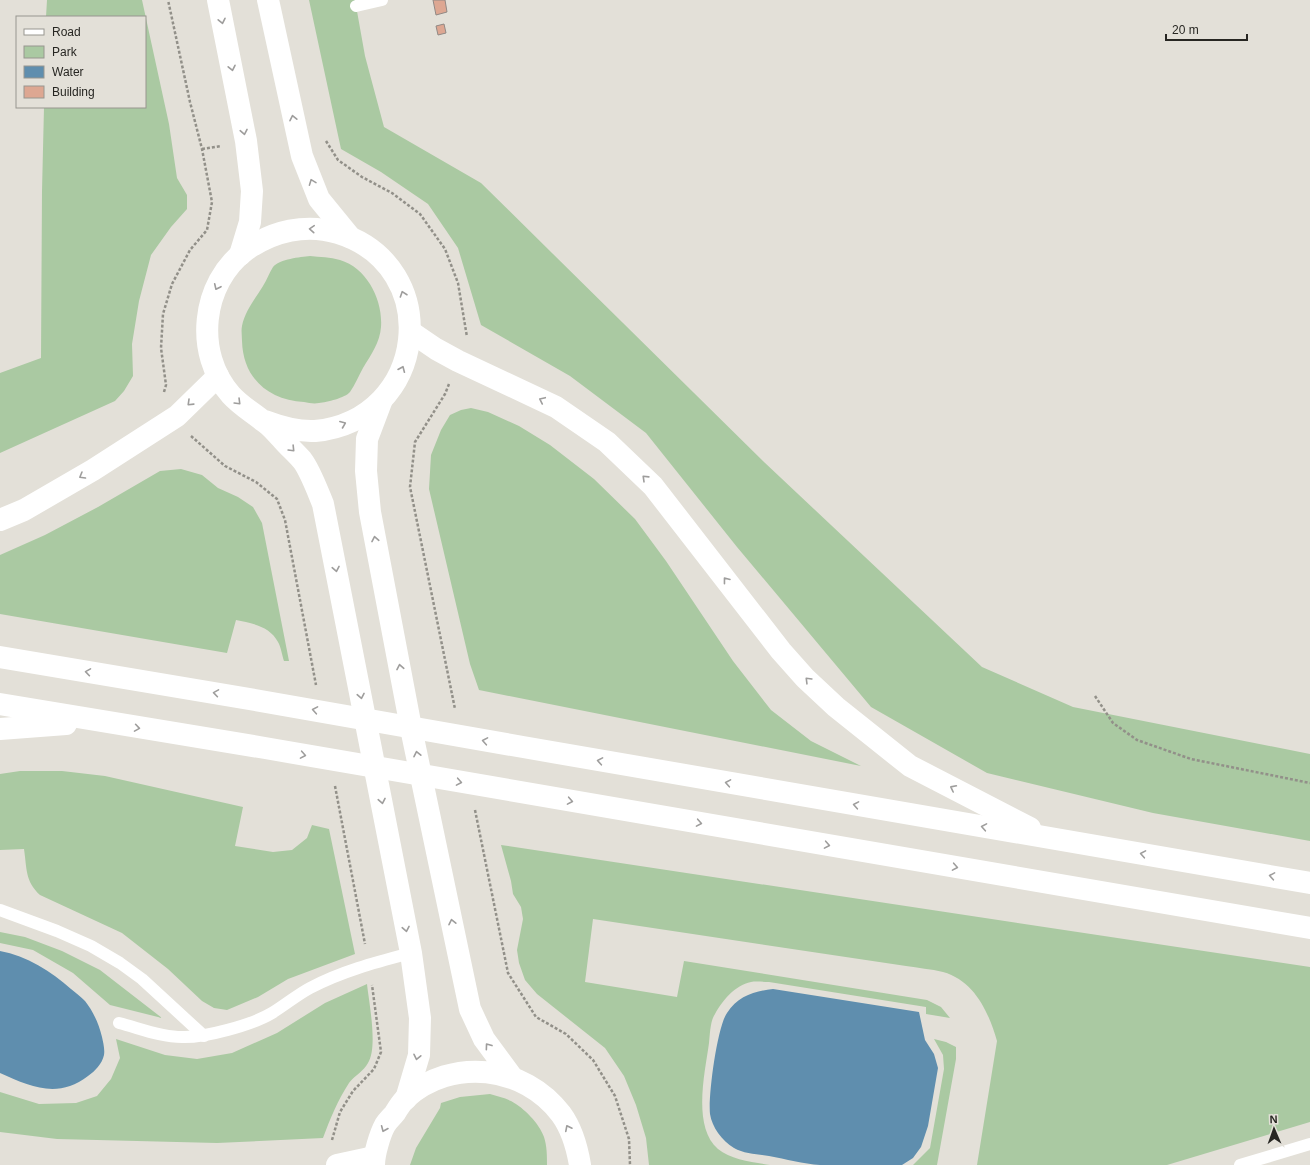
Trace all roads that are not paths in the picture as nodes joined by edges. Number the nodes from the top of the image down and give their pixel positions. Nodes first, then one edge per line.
1 (218, 0) edge
2 (268, 0) edge
3 (382, 0) edge
4 (356, 6) dead end
5 (350, 237) junction
6 (240, 255) junction
7 (411, 332) junction
8 (218, 376) junction
9 (382, 400) junction
10 (265, 421) junction
11 (0, 520) edge
12 (0, 657) edge
13 (0, 704) edge
14 (99, 721) junction
15 (0, 729) edge
16 (1050, 838) junction
17 (1310, 883) edge
18 (0, 910) edge
19 (1310, 928) edge
20 (411, 953) junction
21 (119, 1023) dead end
22 (204, 1036) junction
23 (512, 1077) junction
24 (406, 1099) junction
25 (1310, 1144) edge
26 (374, 1161) edge
27 (337, 1165) edge
28 (580, 1165) edge
29 (1240, 1165) edge

1 -> 6 main road
5 -> 2 main road
3 - 4 lane
5 -> 6 main road
7 -> 5 main road
6 -> 8 main road
9 -> 7 main road
16 -> 7 main road
8 -> 10 main road
8 -> 11 main road
10 -> 9 main road
23 -> 9 main road
10 -> 20 main road
16 -> 12 main road
13 - 14 main road
14 - 15 main road
14 -> 19 main road
17 -> 16 main road
18 - 22 lane
20 - 22 lane
20 -> 24 main road
21 - 22 lane
23 - 24 main road
28 -> 23 main road
24 -> 26 main road
25 - 29 lane
26 - 27 main road

